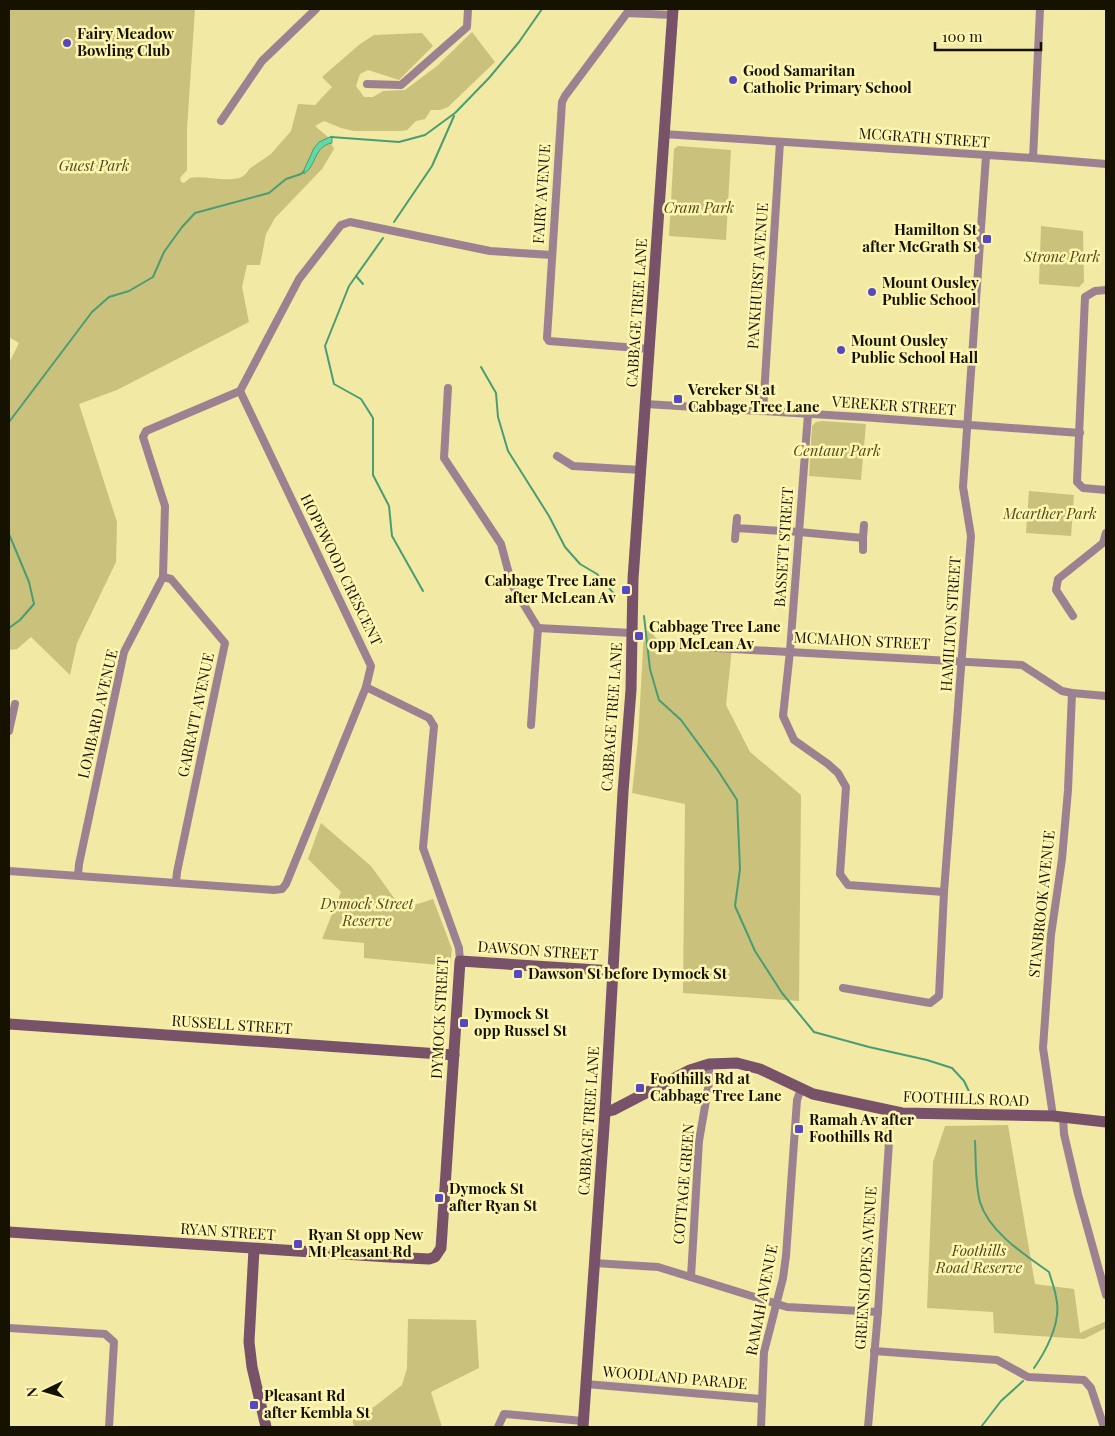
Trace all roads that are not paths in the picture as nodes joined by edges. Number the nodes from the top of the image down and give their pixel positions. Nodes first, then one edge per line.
1 (316, 9) edge
2 (468, 9) edge
3 (1040, 9) edge
4 (672, 12) edge
5 (367, 84) dead end
6 (221, 121) dead end
7 (663, 134) junction
8 (780, 142) junction
9 (986, 156) junction
10 (1033, 158) junction
11 (1106, 164) edge
12 (552, 255) junction
13 (1106, 290) edge
14 (650, 349) junction
15 (448, 388) dead end
16 (240, 391) junction
17 (646, 404) junction
18 (763, 411) junction
19 (808, 414) junction
20 (968, 425) junction
21 (1080, 434) junction
22 (557, 456) dead end
23 (641, 470) junction
24 (1106, 490) edge
25 (736, 518) dead end
26 (864, 525) dead end
27 (736, 528) junction
28 (800, 532) junction
29 (1106, 533) edge
30 (863, 538) junction
31 (735, 539) dead end
32 (863, 550) dead end
33 (162, 576) junction
34 (1073, 616) dead end
35 (538, 628) junction
36 (632, 633) junction
37 (698, 647) dead end
38 (790, 651) junction
39 (962, 661) junction
40 (366, 687) junction
41 (1072, 693) junction
42 (1106, 696) edge
43 (15, 704) dead end
44 (531, 725) dead end
45 (9, 731) edge
46 (9, 871) edge
47 (78, 875) junction
48 (176, 882) junction
49 (944, 892) junction
50 (460, 961) junction
51 (613, 971) junction
52 (843, 988) dead end
53 (9, 1024) edge
54 (454, 1055) junction
55 (709, 1064) junction
56 (801, 1089) junction
57 (891, 1111) junction
58 (605, 1112) junction
59 (1058, 1117) junction
60 (1106, 1122) edge
61 (9, 1232) edge
62 (441, 1248) joint
63 (254, 1249) junction
64 (594, 1263) junction
65 (691, 1277) junction
66 (1106, 1294) edge
67 (776, 1304) junction
68 (878, 1312) junction
69 (9, 1328) edge
70 (874, 1352) junction
71 (586, 1384) junction
72 (761, 1399) junction
73 (583, 1424) edge
74 (109, 1427) edge
75 (266, 1427) edge
76 (498, 1427) edge
77 (761, 1427) edge
78 (868, 1427) edge
79 (1104, 1427) edge

1 - 6 street
2 - 5 street
3 - 10 street
4 - 7 main road, CABBAGE TREE LANE
4 - 12 street, FAIRY AVENUE
7 - 8 street, MCGRATH STREET
7 - 14 main road, CABBAGE TREE LANE
8 - 9 street, MCGRATH STREET
8 - 18 street, PANKHURST AVENUE
9 - 10 street, MCGRATH STREET
9 - 20 street, HAMILTON STREET
10 - 11 street, MCGRATH STREET
12 - 14 street, FAIRY AVENUE
12 - 16 street
13 - 21 street
14 - 17 main road, CABBAGE TREE LANE
15 - 35 street
16 - 33 street, LOMBARD AVENUE
16 - 40 street, HOPEWOOD CRESCENT
17 - 18 street, VEREKER STREET
17 - 23 main road, CABBAGE TREE LANE
18 - 19 street, VEREKER STREET
19 - 20 street, VEREKER STREET
19 - 28 street, BASSETT STREET
20 - 21 street, VEREKER STREET
20 - 39 street, HAMILTON STREET
21 - 24 street
22 - 23 street
23 - 36 main road, CABBAGE TREE LANE
25 - 27 street
26 - 30 street
27 - 28 street
27 - 31 street
28 - 30 street
28 - 38 street, BASSETT STREET
29 - 34 street
30 - 32 street
33 - 47 street, LOMBARD AVENUE
33 - 48 street, GARRATT AVENUE
35 - 36 street
35 - 44 street
36 - 51 main road, CABBAGE TREE LANE
37 - 38 street, MCMAHON STREET
38 - 39 street, MCMAHON STREET
38 - 49 street, BASSETT STREET
39 - 41 street, MCMAHON STREET
39 - 49 street, HAMILTON STREET
40 - 48 street, HOPEWOOD CRESCENT
40 - 50 street, DYMOCK STREET
41 - 42 street, MCMAHON STREET
41 - 59 street, STANBROOK AVENUE
43 - 45 street
46 - 47 street, HOPEWOOD CRESCENT
47 - 48 street, HOPEWOOD CRESCENT
49 - 52 street, HAMILTON STREET
50 - 51 main road, DAWSON STREET
50 - 54 main road, DYMOCK STREET
51 - 58 main road, CABBAGE TREE LANE
53 - 54 main road, RUSSELL STREET
54 - 62 main road, DYMOCK STREET
55 - 56 main road, FOOTHILLS ROAD
55 - 58 main road, FOOTHILLS ROAD
55 - 65 street, COTTAGE GREEN
56 - 57 main road, FOOTHILLS ROAD
56 - 67 street, RAMAH AVENUE
57 - 59 main road, FOOTHILLS ROAD
57 - 68 street, GREENSLOPES AVENUE
58 - 64 main road, CABBAGE TREE LANE
59 - 60 main road, FOOTHILLS ROAD
59 - 66 street, STANBROOK AVENUE
61 - 63 main road, RYAN STREET
62 - 63 main road, RYAN STREET
63 - 75 main road
64 - 65 street
64 - 71 main road, CABBAGE TREE LANE
65 - 67 street
67 - 68 street
67 - 72 street, RAMAH AVENUE
68 - 70 street, GREENSLOPES AVENUE
69 - 74 street
70 - 78 street, GREENSLOPES AVENUE
70 - 79 street
71 - 72 street, WOODLAND PARADE
71 - 73 main road, CABBAGE TREE LANE
72 - 77 street, RAMAH AVENUE
73 - 76 street

